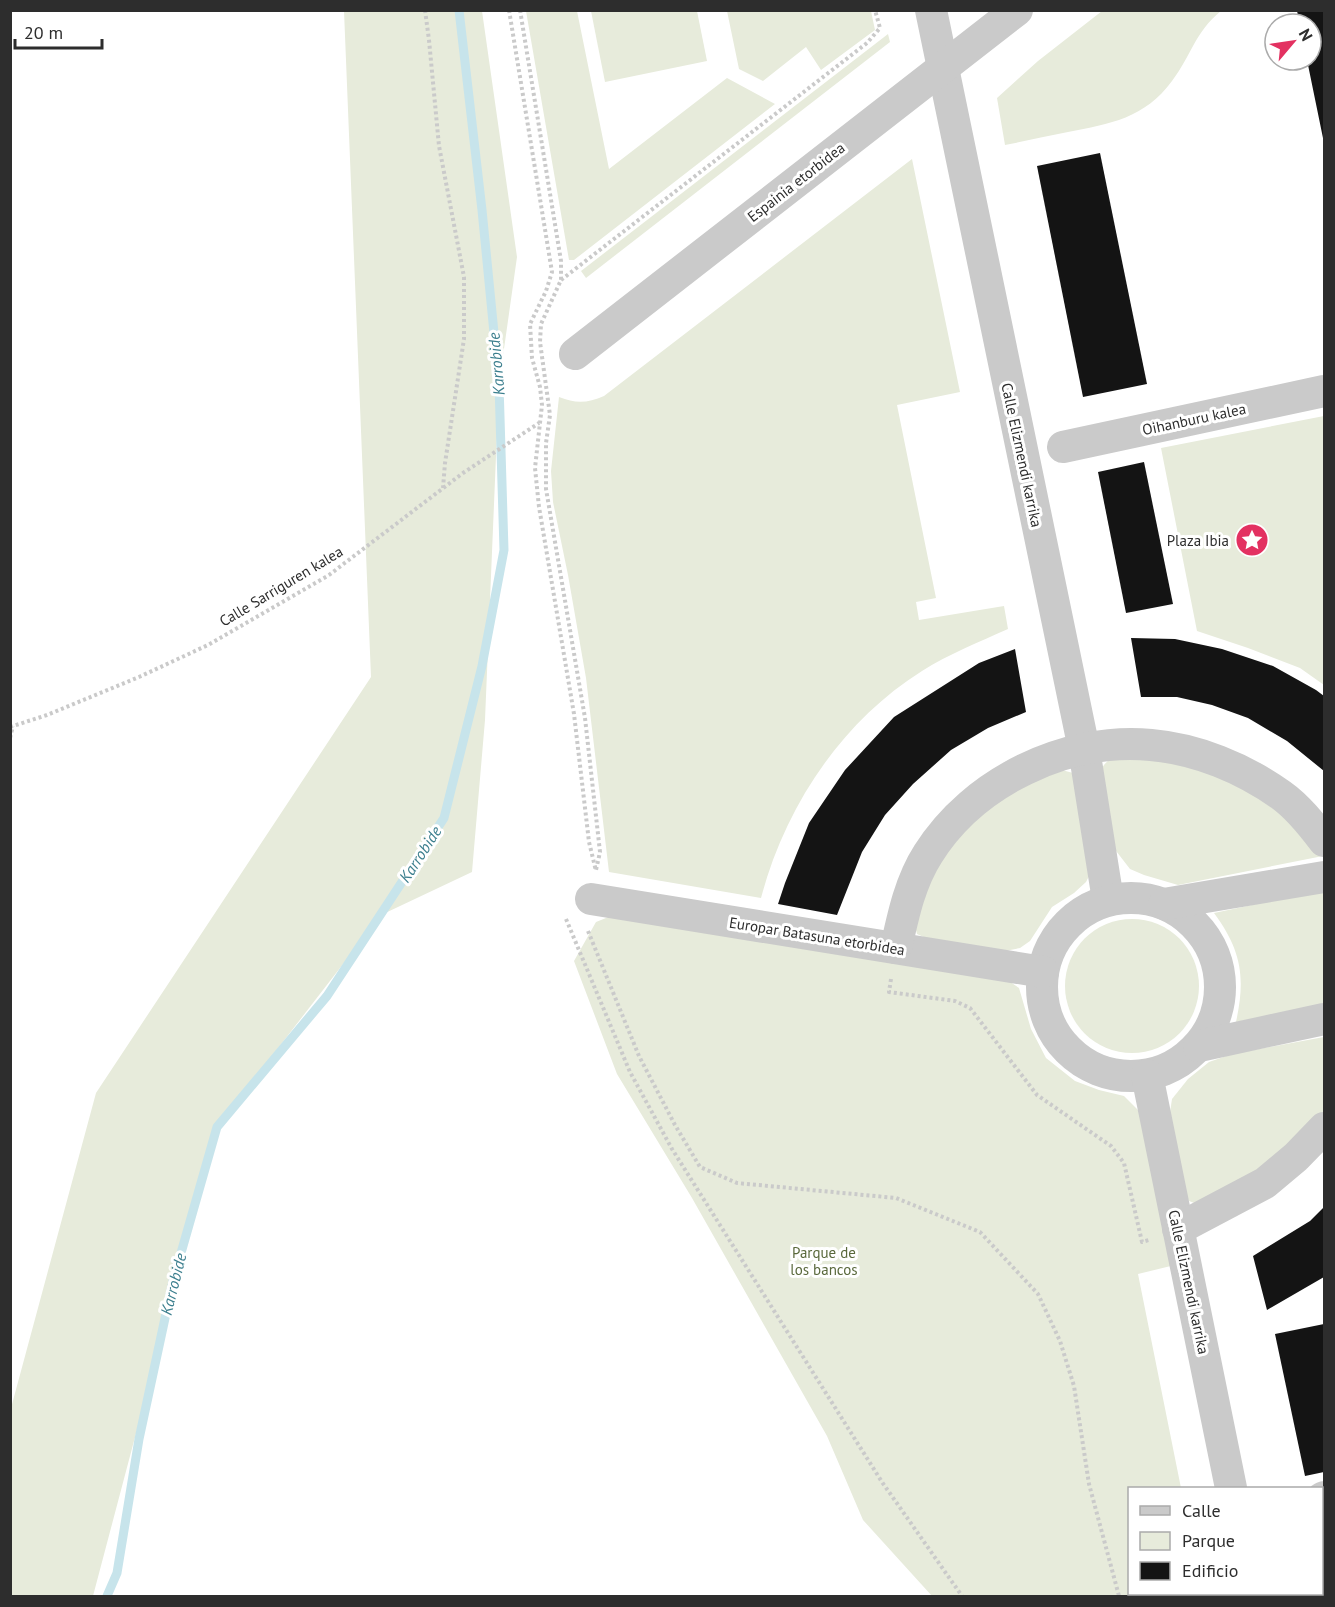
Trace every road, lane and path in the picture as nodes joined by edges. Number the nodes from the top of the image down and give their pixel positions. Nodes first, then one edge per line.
1 (424, 10) edge
2 (509, 10) edge
3 (520, 10) edge
4 (876, 10) edge
5 (932, 10) edge
6 (1017, 10) edge
7 (943, 68) junction
8 (561, 280) junction
9 (575, 354) dead end
10 (1324, 391) edge
11 (540, 422) junction
12 (1063, 447) dead end
13 (443, 489) junction
14 (12, 727) edge
15 (10, 738) edge
16 (1084, 749) junction
17 (1324, 841) edge
18 (1324, 877) edge
19 (585, 889) junction
20 (1108, 900) junction
21 (1164, 904) junction
22 (588, 932) dead end
23 (896, 948) junction
24 (1043, 972) junction
25 (1324, 1019) edge
26 (1199, 1046) junction
27 (1147, 1075) junction
28 (1324, 1128) edge
29 (1178, 1229) junction
30 (1231, 1487) edge
31 (963, 1596) edge
32 (1119, 1596) edge

1 - 13 path
2 - 11 path
3 - 8 path
4 - 8 path
5 - 7 street, Calle Elizmendi karrika
6 - 7 street, Espainia etorbidea
7 - 9 street, Espainia etorbidea
7 - 16 street, Calle Elizmendi karrika
8 - 19 path
10 - 12 street, Oihanburu kalea
11 - 13 path, Calle Sarriguren kalea
11 - 19 path
13 - 14 path, Calle Sarriguren kalea
14 - 15 path
16 - 17 street
16 - 20 street, Calle Elizmendi karrika
16 - 23 street
18 - 21 street
19 - 23 street, Europar Batasuna etorbidea
19 - 31 path
20 - 21 street
20 - 24 street
21 - 26 street
22 - 32 path
23 - 24 street, Europar Batasuna etorbidea
23 - 29 path
24 - 27 street
25 - 26 street
26 - 27 street
27 - 29 street, Calle Elizmendi karrika
28 - 29 street
29 - 30 street, Calle Elizmendi karrika

